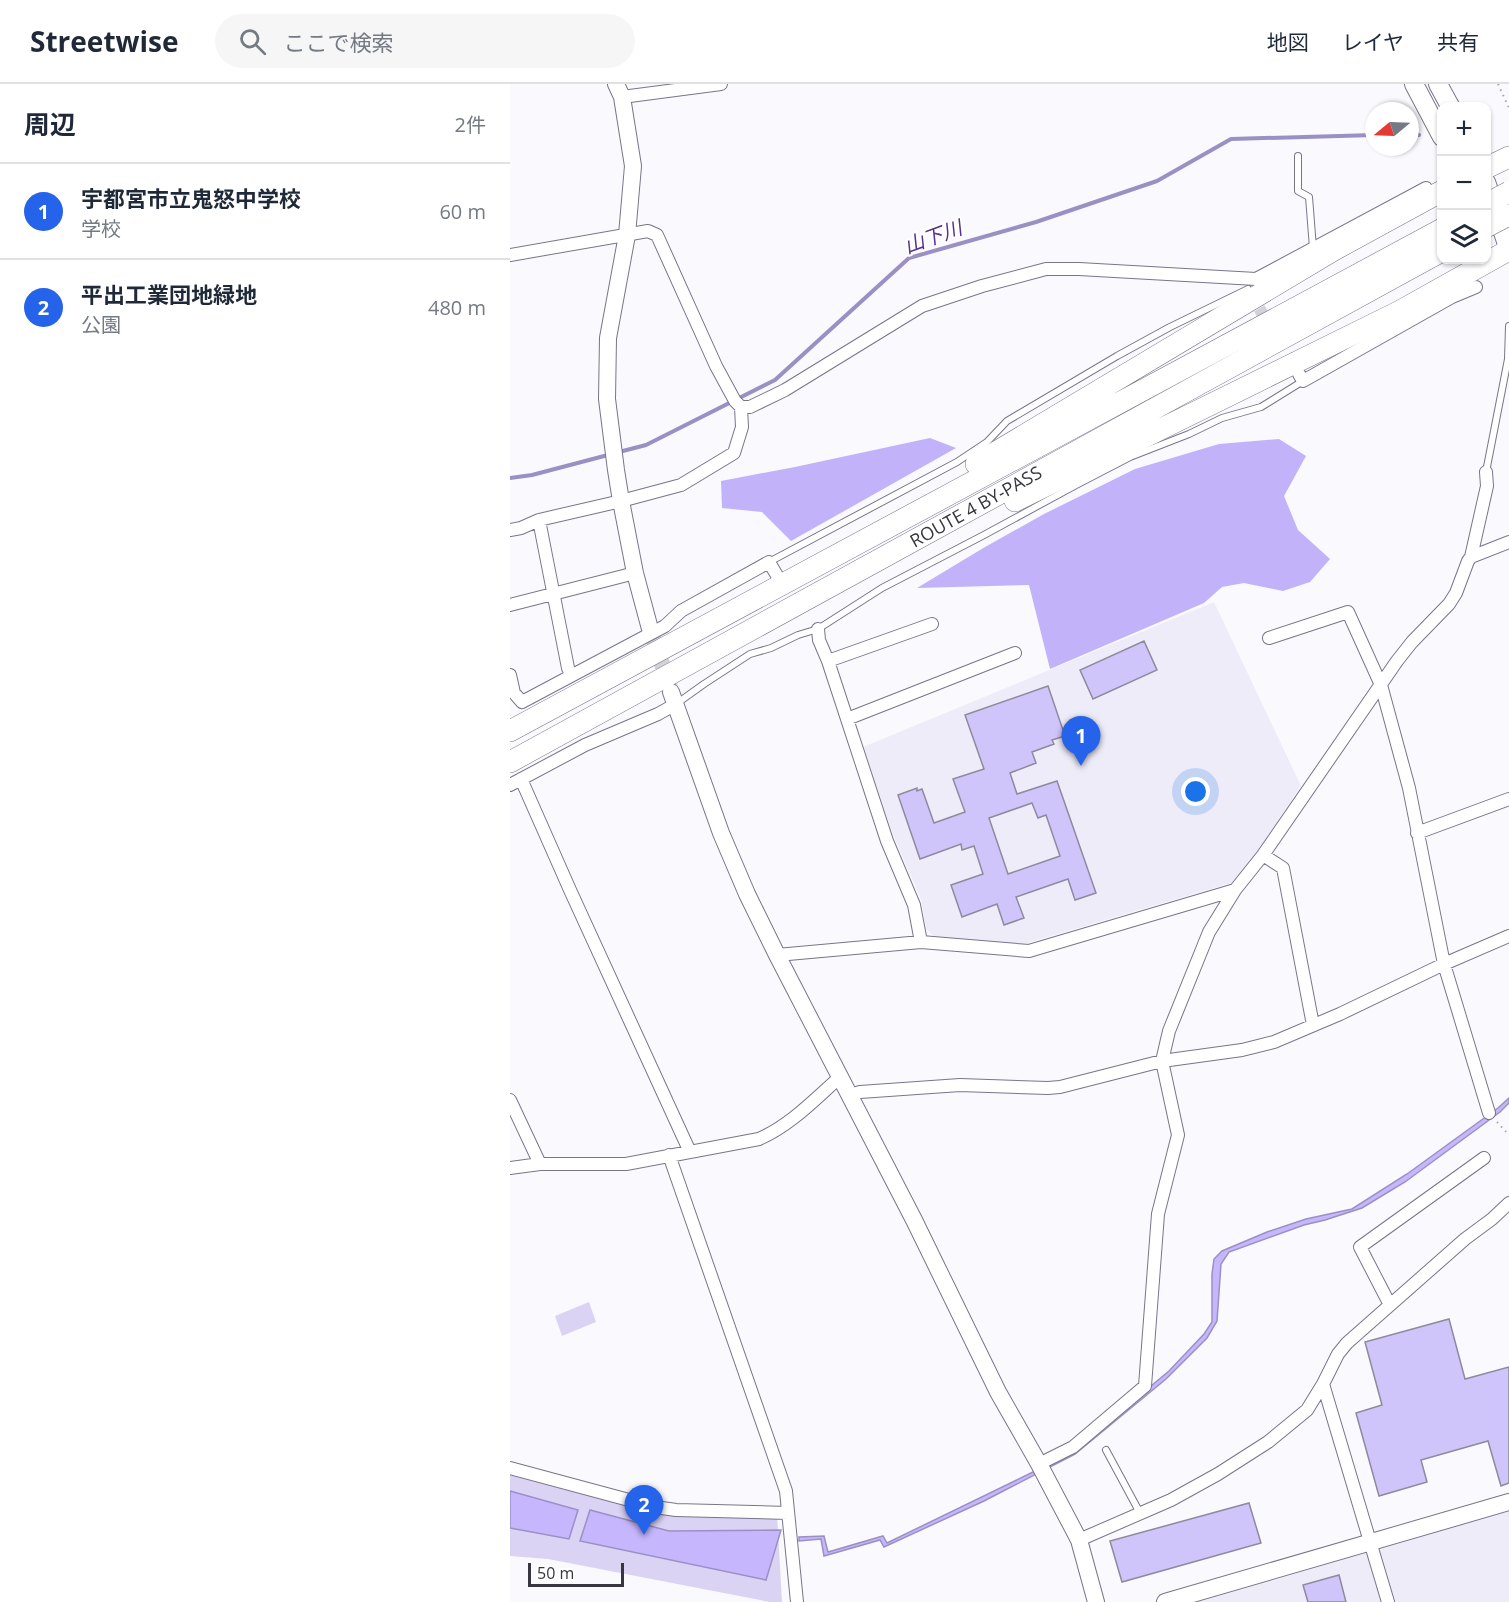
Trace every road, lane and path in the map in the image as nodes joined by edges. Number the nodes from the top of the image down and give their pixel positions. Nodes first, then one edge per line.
1 (721, 84) edge
2 (1414, 84) edge
3 (1438, 84) edge
4 (1498, 84) edge
5 (619, 91) edge
6 (1448, 102) edge
7 (1509, 108) edge
8 (1437, 128) edge
9 (1298, 156) dead end
10 (1509, 157) edge
11 (1491, 166) edge
12 (1434, 189) edge
13 (1509, 192) edge
14 (1491, 197) edge
15 (1491, 201) edge
16 (1509, 215) edge
17 (1491, 223) edge
18 (1491, 224) edge
19 (627, 235) junction
20 (1437, 243) edge
21 (1437, 243) edge
22 (1314, 248) junction
23 (1509, 250) edge
24 (510, 255) edge
25 (1249, 287) junction
26 (1476, 287) dead end
27 (1509, 326) edge
28 (1301, 378) joint
29 (741, 407) junction
30 (1486, 472) joint
31 (621, 501) junction
32 (539, 520) junction
33 (510, 530) edge
34 (1509, 542) edge
35 (1471, 557) junction
36 (769, 562) junction
37 (859, 572) junction
38 (635, 573) junction
39 (782, 584) junction
40 (554, 594) junction
41 (510, 604) edge
42 (932, 624) dead end
43 (650, 628) tunnel mouth
44 (818, 629) junction
45 (1269, 638) dead end
46 (1015, 653) dead end
47 (828, 661) junction
48 (510, 675) edge
49 (571, 675) junction
50 (1380, 686) junction
51 (674, 698) junction
52 (847, 719) junction
53 (510, 731) edge
54 (514, 775) edge
55 (1509, 799) edge
56 (1417, 833) junction
57 (1263, 855) junction
58 (1235, 890) junction
59 (1509, 936) edge
60 (921, 942) junction
61 (777, 955) junction
62 (1444, 964) junction
63 (1313, 1025) junction
64 (1162, 1061) junction
65 (840, 1077) junction
66 (849, 1095) junction
67 (510, 1100) edge
68 (1489, 1113) joint
69 (1509, 1135) edge
70 (690, 1152) junction
71 (669, 1155) junction
72 (1484, 1158) dead end
73 (540, 1164) junction
74 (510, 1168) edge
75 (1509, 1203) edge
76 (1390, 1305) junction
77 (1323, 1384) junction
78 (1106, 1450) dead end
79 (1039, 1464) junction
80 (510, 1468) edge
81 (1509, 1502) edge
82 (1140, 1513) junction
83 (788, 1514) junction
84 (1079, 1540) junction
85 (1371, 1542) junction
86 (797, 1602) edge
87 (1096, 1602) edge
88 (1165, 1602) edge
89 (1388, 1602) edge

1 - 5 street
2 - 8 main road
3 - 6 main road
4 - 7 path
5 - 19 street
9 - 22 lane
10 - 11 highway
12 - 22 street
12 - 39 highway
13 - 15 highway, bridge
14 - 23 main road
16 - 18 highway, bridge
17 - 23 main road
19 - 24 street
19 - 29 street
19 - 31 street
20 - 39 highway, ROUTE 4 BY-PASS
21 - 37 highway, ROUTE 4 BY-PASS
22 - 25 street
23 - 37 highway
25 - 29 street
25 - 36 lane
26 - 28 street
27 - 30 lane
28 - 44 lane
29 - 31 street
30 - 35 street
31 - 32 street
31 - 38 street
32 - 33 street
32 - 40 street
34 - 35 street
35 - 50 street
36 - 39 street
36 - 49 street
37 - 54 highway, ROUTE 4 BY-PASS
38 - 40 street
38 - 43 street
39 - 53 highway, ROUTE 4 BY-PASS
40 - 41 street
40 - 49 street
42 - 47 street
44 - 47 street
44 - 51 lane
45 - 50 street
46 - 52 street
47 - 52 street
48 - 49 street
50 - 56 street
50 - 57 street
51 - 54 street
51 - 61 street
52 - 60 street
54 - 70 street
55 - 56 street
56 - 62 street
57 - 58 street
57 - 63 street
58 - 60 street
58 - 64 street
59 - 62 street
60 - 61 street
61 - 65 street
62 - 63 street
62 - 68 street
63 - 64 street
64 - 66 street
64 - 79 street
65 - 66 street
65 - 70 street
66 - 79 street
67 - 73 street
68 - 69 path
70 - 71 street
71 - 73 street
71 - 83 street
72 - 76 street
73 - 74 street
75 - 76 street
76 - 77 street
77 - 82 street
77 - 85 street
78 - 82 lane
79 - 84 street
80 - 83 street
81 - 85 street
82 - 84 street
83 - 86 street
84 - 87 street
85 - 88 street
85 - 89 street

